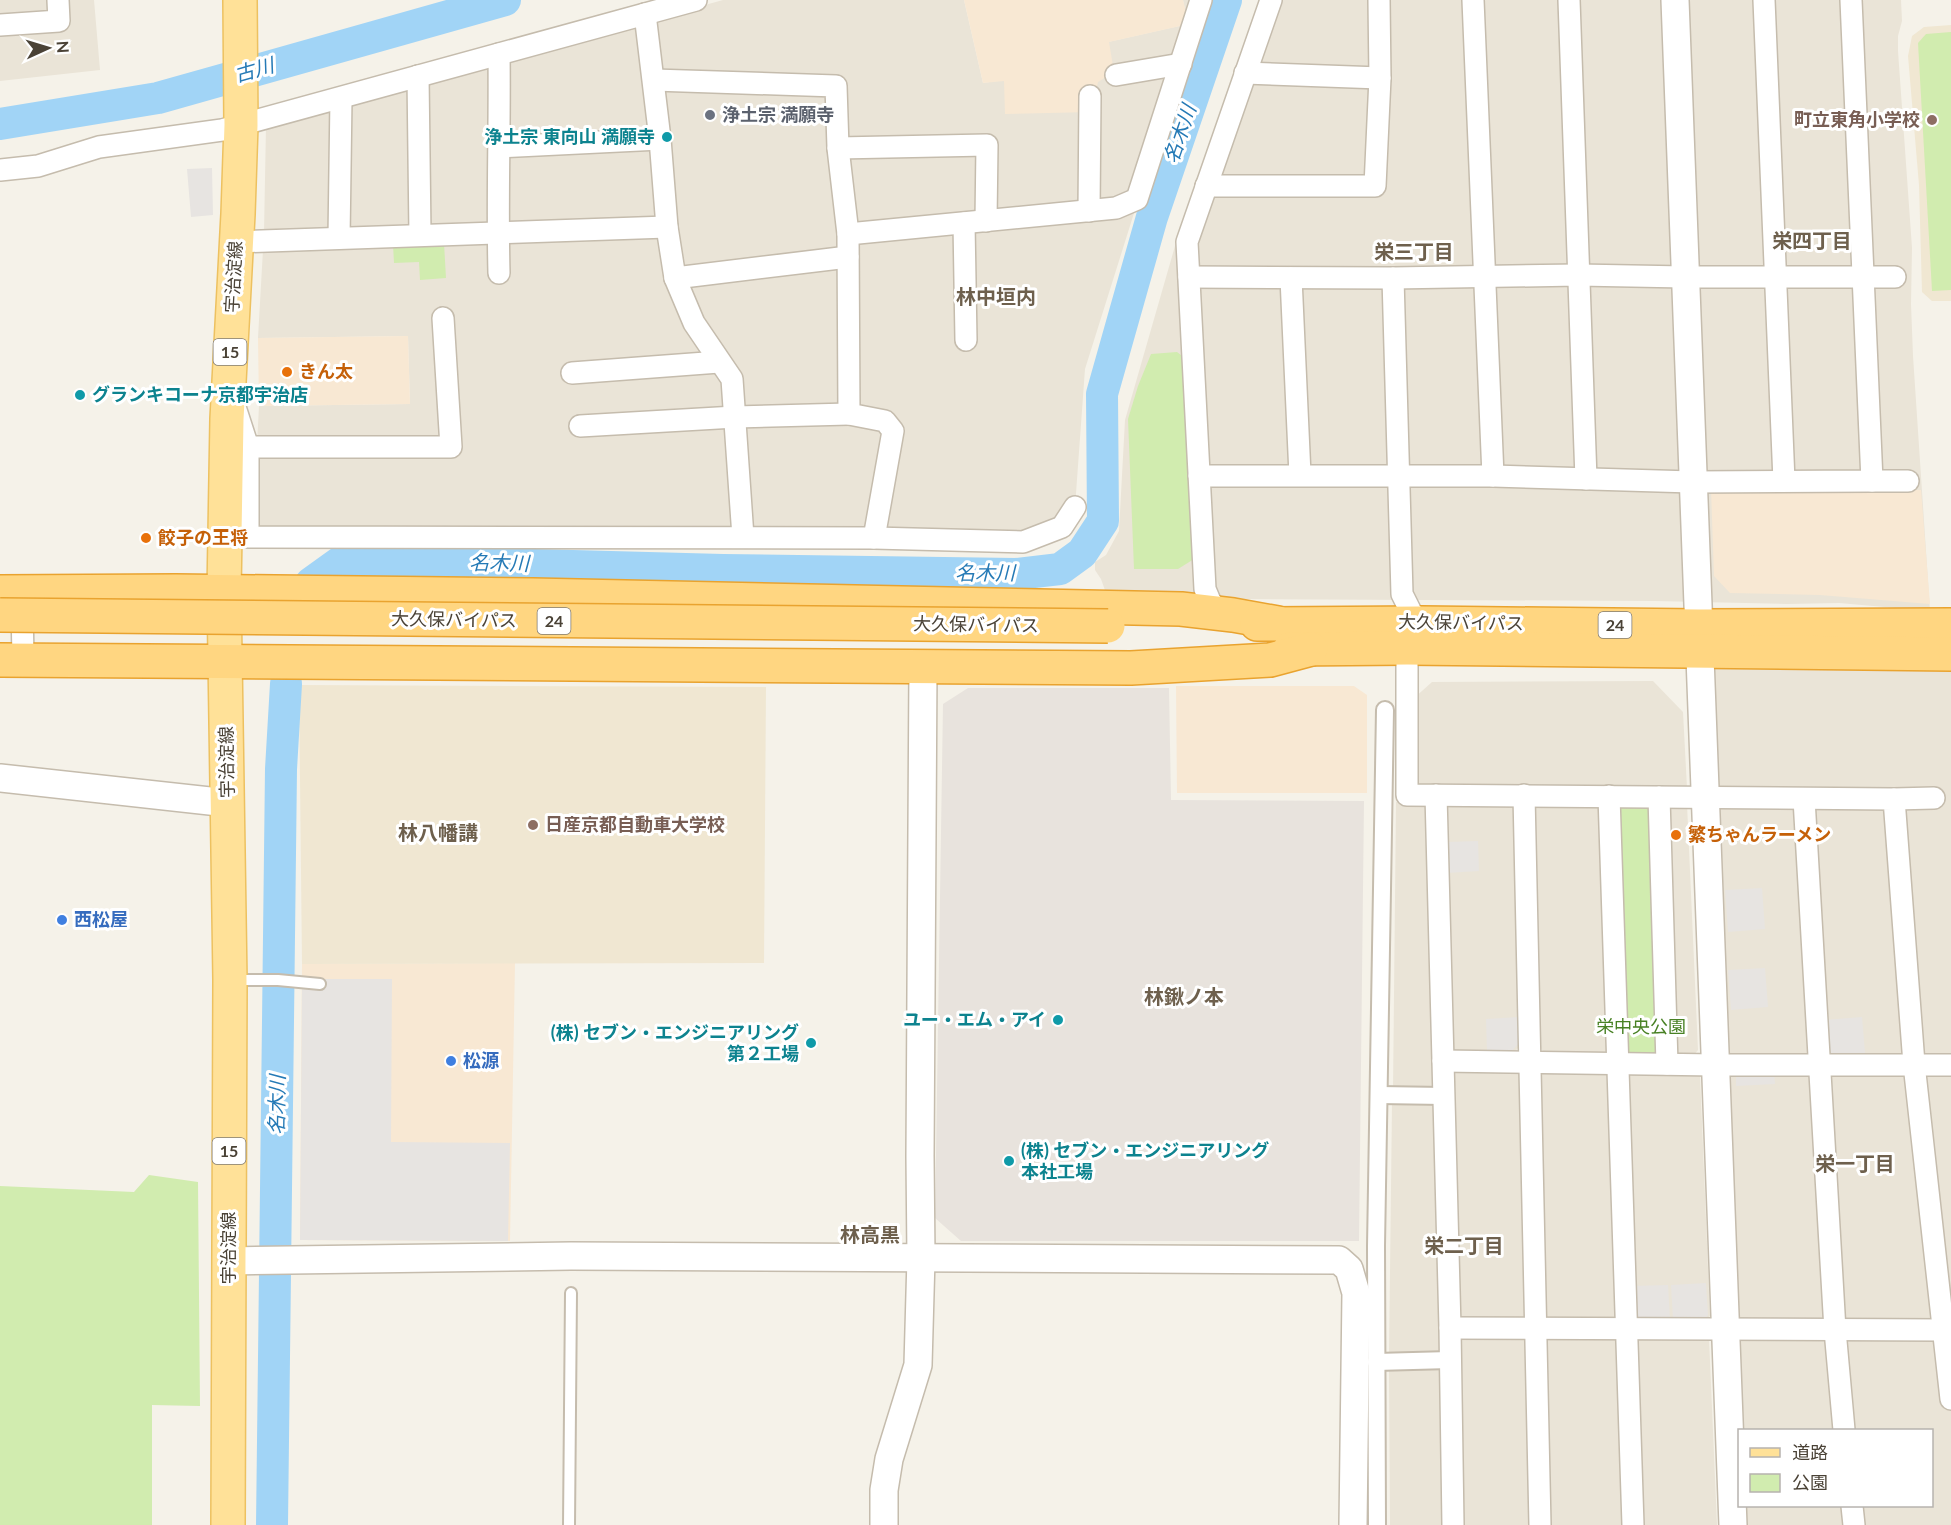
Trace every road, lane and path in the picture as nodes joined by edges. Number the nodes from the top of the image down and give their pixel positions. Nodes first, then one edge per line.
1 (58, 0) edge
2 (696, 0) edge
3 (1201, 0) edge
4 (1271, 0) edge
5 (1379, 0) edge
6 (1473, 0) edge
7 (1569, 0) edge
8 (1675, 0) edge
9 (1764, 0) edge
10 (1851, 0) edge
11 (645, 14) junction
12 (240, 16) edge
13 (0, 25) edge
14 (500, 54) junction
15 (1181, 64) junction
16 (1245, 73) junction
17 (1116, 75) dead end
18 (418, 76) junction
19 (1380, 78) junction
20 (654, 80) junction
21 (1090, 96) dead end
22 (341, 98) junction
23 (241, 119) junction
24 (660, 139) junction
25 (500, 147) junction
26 (838, 148) junction
27 (0, 170) edge
28 (1206, 186) junction
29 (1089, 211) junction
30 (986, 221) junction
31 (964, 223) junction
32 (667, 226) junction
33 (498, 232) junction
34 (848, 234) junction
35 (420, 235) junction
36 (339, 238) junction
37 (236, 242) junction
38 (848, 257) junction
39 (499, 273) dead end
40 (1578, 275) junction
41 (1484, 276) junction
42 (1189, 277) junction
43 (1685, 277) junction
44 (1774, 277) junction
45 (1862, 277) junction
46 (1895, 277) dead end
47 (1291, 278) junction
48 (1392, 278) junction
49 (675, 279) junction
50 (443, 318) dead end
51 (966, 340) dead end
52 (719, 362) junction
53 (572, 373) dead end
54 (849, 414) junction
55 (735, 417) junction
56 (580, 426) dead end
57 (237, 447) junction
58 (1299, 475) junction
59 (1399, 475) junction
60 (1199, 476) junction
61 (1493, 476) junction
62 (1586, 479) junction
63 (1784, 481) junction
64 (1872, 481) junction
65 (1908, 481) dead end
66 (1692, 482) junction
67 (1075, 507) dead end
68 (743, 537) junction
69 (874, 538) junction
70 (11, 592) edge
71 (224, 592) junction
72 (1221, 614) junction
73 (0, 615) edge
74 (1278, 623) junction
75 (1951, 625) edge
76 (1414, 636) junction
77 (0, 637) edge
78 (1108, 637) junction
79 (1700, 639) junction
80 (1311, 649) junction
81 (1951, 654) edge
82 (11, 660) edge
83 (224, 662) junction
84 (923, 667) junction
85 (1385, 710) dead end
86 (0, 778) edge
87 (1436, 795) junction
88 (1524, 795) junction
89 (1609, 796) junction
90 (1659, 797) junction
91 (1705, 797) junction
92 (1934, 798) dead end
93 (1804, 799) junction
94 (1894, 799) junction
95 (228, 803) junction
96 (230, 980) junction
97 (320, 984) dead end
98 (1443, 1061) junction
99 (1530, 1061) junction
100 (1616, 1063) junction
101 (1666, 1064) junction
102 (1820, 1064) junction
103 (1914, 1064) junction
104 (1716, 1065) junction
105 (1951, 1065) edge
106 (1379, 1095) junction
107 (1444, 1096) junction
108 (921, 1258) junction
109 (238, 1261) junction
110 (571, 1293) dead end
111 (1450, 1328) junction
112 (1536, 1328) junction
113 (1626, 1329) junction
114 (1725, 1330) junction
115 (1835, 1330) junction
116 (1943, 1330) junction
117 (1450, 1360) junction
118 (1376, 1362) junction
119 (1951, 1399) edge
120 (1844, 1429) edge
121 (1852, 1507) edge
122 (228, 1525) edge
123 (568, 1525) edge
124 (884, 1525) edge
125 (1353, 1525) edge
126 (1377, 1525) edge
127 (1453, 1525) edge
128 (1540, 1525) edge
129 (1633, 1525) edge
130 (1733, 1525) edge
131 (1854, 1525) edge

1 - 13 street
2 - 11 street
3 - 15 street
4 - 16 street
5 - 19 street
6 - 41 street
7 - 40 street
8 - 43 street
9 - 44 street
10 - 45 street
11 - 14 street
11 - 20 street
12 - 23 main road, 宇治淀線 / 15
14 - 18 street
14 - 25 street
15 - 17 street
15 - 29 street
16 - 19 street
16 - 28 street
18 - 22 street
18 - 35 street
19 - 28 street
20 - 24 street
20 - 26 street
21 - 29 street
22 - 23 street
22 - 36 street
23 - 27 street
23 - 37 main road, 宇治淀線 / 15
24 - 25 street
24 - 32 street
25 - 33 street
26 - 30 street
26 - 34 street
28 - 42 street
29 - 30 street
30 - 31 street
31 - 34 street
31 - 51 street
32 - 33 street
32 - 49 street
33 - 35 street
33 - 39 street
34 - 38 street
35 - 36 street
36 - 37 street
37 - 57 main road, 宇治淀線 / 15
38 - 49 street
38 - 54 street
40 - 41 street
40 - 43 street
40 - 62 street
41 - 48 street
41 - 61 street
42 - 47 street
42 - 60 street
43 - 44 street
43 - 66 street
44 - 45 street
44 - 63 street
45 - 46 street
45 - 64 street
47 - 48 street
47 - 58 street
48 - 59 street
49 - 52 street
50 - 57 street
52 - 53 street
52 - 55 street
54 - 55 street
54 - 69 street
55 - 56 street
55 - 68 street
57 - 68 street
57 - 71 main road, 宇治淀線 / 15
58 - 59 street
58 - 60 street
59 - 61 street
59 - 76 street
60 - 72 street
61 - 62 street
62 - 66 street
63 - 64 street
63 - 66 street
64 - 65 street
66 - 79 street
67 - 69 street
68 - 69 street
70 - 71 highway
70 - 82 street
71 - 72 highway
71 - 83 main road, 宇治淀線 / 15
72 - 74 highway
73 - 78 highway, 大久保バイパス / 24, bridge
74 - 76 highway, 大久保バイパス / 24
74 - 78 highway, 大久保バイパス / 24
75 - 79 highway, 大久保バイパス / 24
76 - 79 highway, 大久保バイパス / 24
76 - 80 highway, 大久保バイパス / 24
76 - 87 street
77 - 78 highway, 大久保バイパス / 24
78 - 80 highway, 大久保バイパス / 24
79 - 81 highway, 大久保バイパス / 24
79 - 91 street
80 - 84 highway
82 - 83 highway
83 - 84 highway
83 - 95 main road, 宇治淀線 / 15
84 - 108 street
85 - 106 street
86 - 95 street
87 - 88 street
87 - 98 street
88 - 89 street
88 - 99 street
89 - 90 street
89 - 100 street
90 - 91 street
90 - 101 street
91 - 93 street
91 - 104 street
92 - 94 street
93 - 94 street
93 - 102 street
94 - 103 street
95 - 96 main road, 宇治淀線 / 15
96 - 97 lane
96 - 109 main road, 宇治淀線 / 15
98 - 99 street
98 - 107 street
99 - 100 street
99 - 112 street
100 - 101 street
100 - 113 street
101 - 104 street
102 - 103 street
102 - 104 street
102 - 115 street
103 - 105 street
103 - 116 street
104 - 114 street
106 - 107 street
106 - 118 street
107 - 111 street
108 - 109 street
108 - 124 street
108 - 125 street
109 - 122 main road, 宇治淀線 / 15
110 - 123 lane
111 - 112 street
111 - 117 street
112 - 113 street
112 - 128 street
113 - 114 street
113 - 129 street
114 - 115 street
114 - 130 street
115 - 116 street
115 - 120 street
116 - 119 street
117 - 118 street
117 - 127 street
118 - 126 street
121 - 131 street

